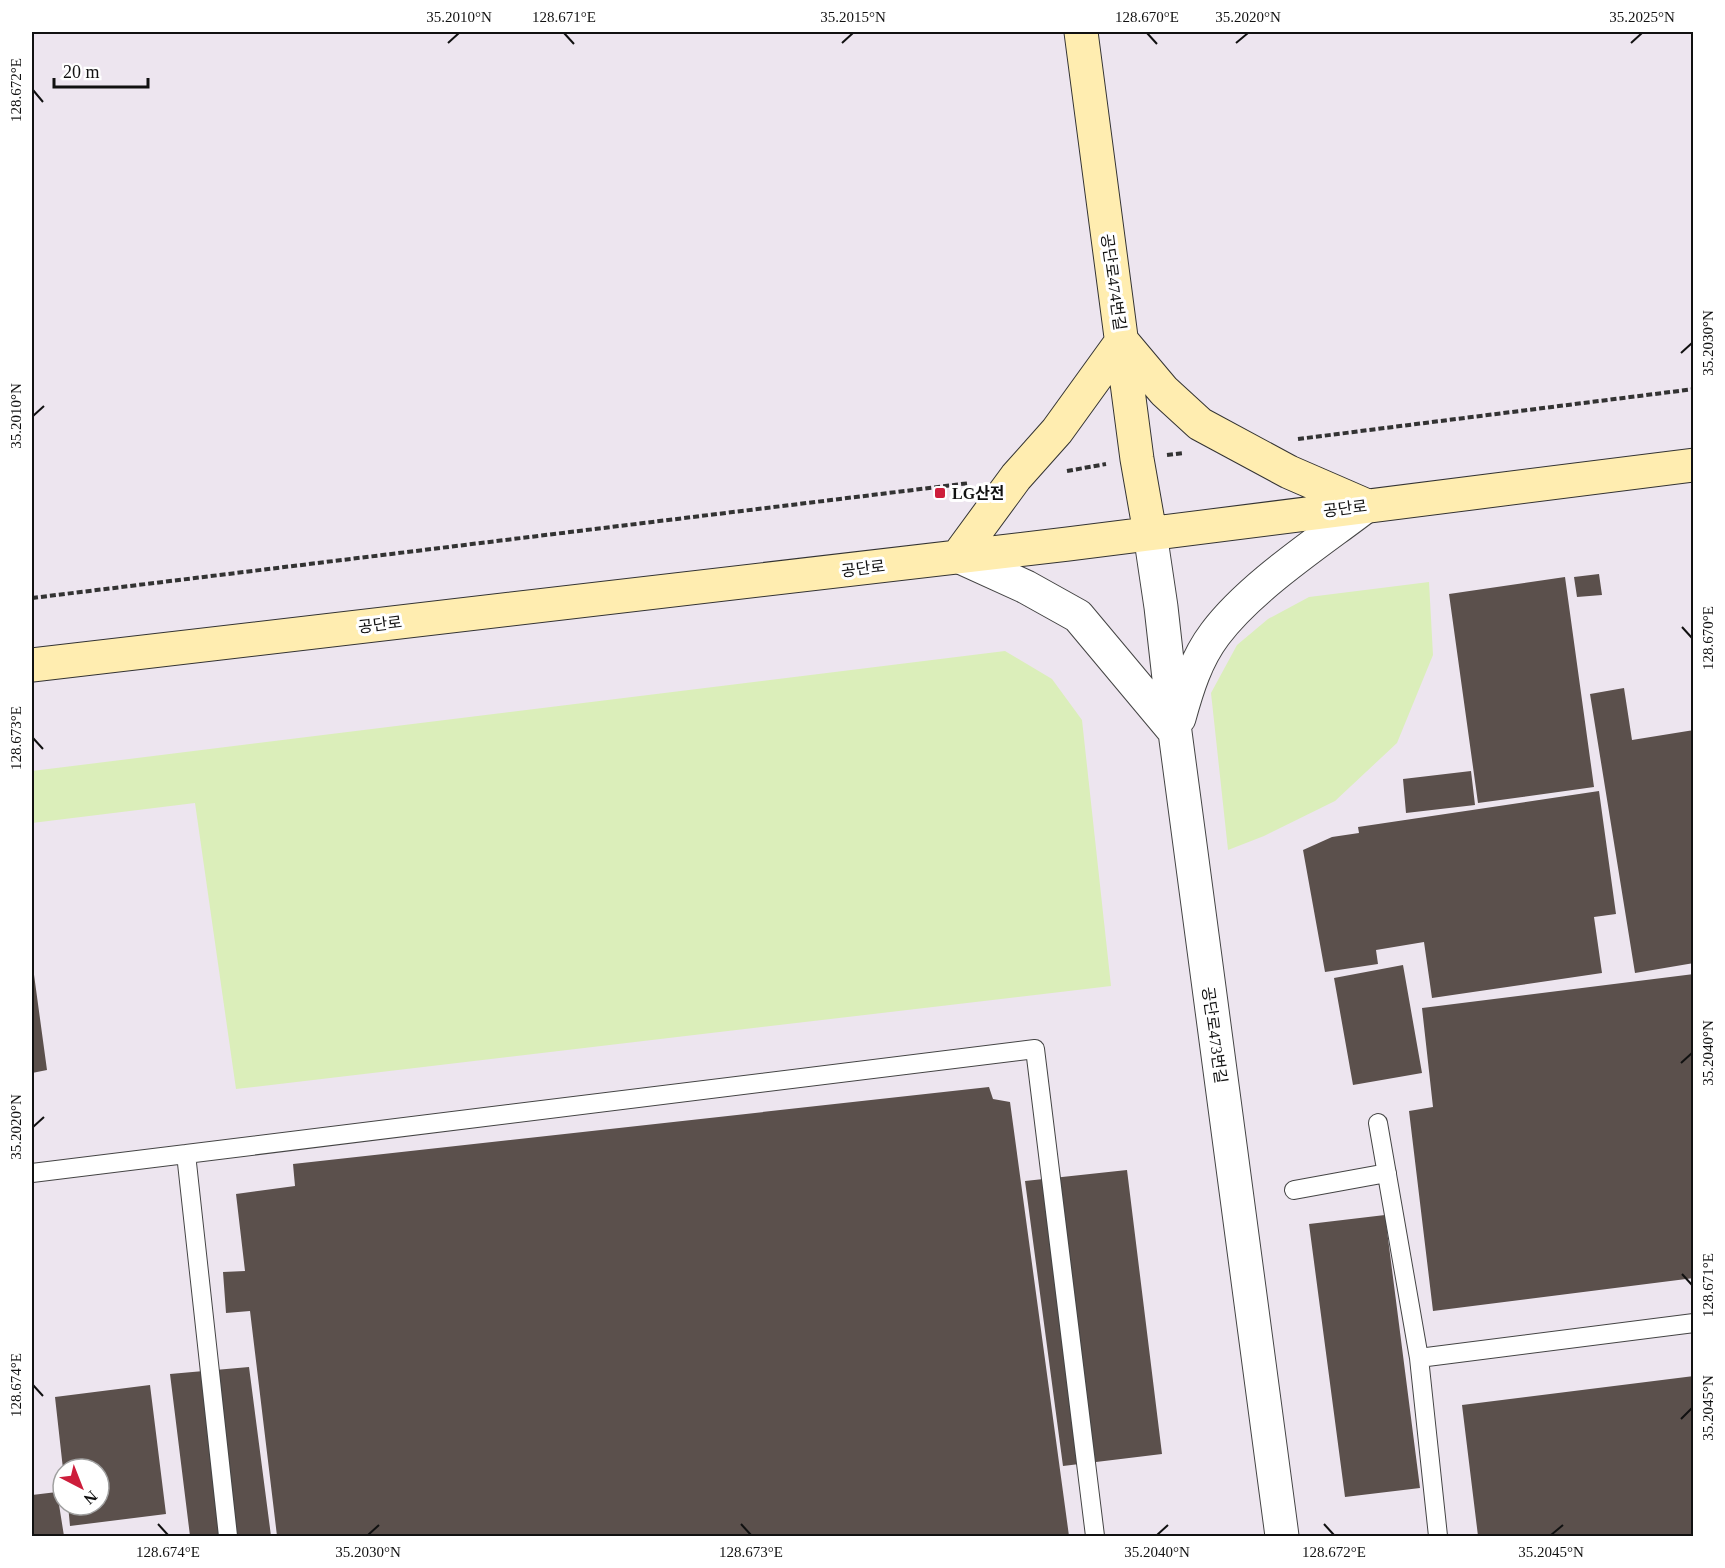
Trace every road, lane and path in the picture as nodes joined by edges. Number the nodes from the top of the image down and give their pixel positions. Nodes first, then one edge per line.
1 (1081, 32) edge
2 (1122, 341) junction
3 (1694, 389) edge
4 (1240, 446) junction
5 (1694, 465) edge
6 (1016, 477) junction
7 (1366, 506) junction
8 (1150, 533) junction
9 (958, 556) junction
10 (32, 598) edge
11 (32, 665) edge
12 (1175, 732) junction
13 (1378, 1123) dead end
14 (186, 1154) junction
15 (32, 1173) edge
16 (1387, 1173) junction
17 (1294, 1190) dead end
18 (1694, 1323) edge
19 (1419, 1358) junction
20 (228, 1536) edge
21 (1095, 1536) edge
22 (1282, 1536) edge
23 (1438, 1536) edge

1 - 2 main road, 공단로474번길
2 - 4 main road
2 - 6 main road
2 - 8 main road, 공단로474번길
3 - 4 path
4 - 7 main road
5 - 7 main road, 공단로
6 - 9 main road
6 - 10 path
7 - 8 main road, 공단로
7 - 12 street
8 - 9 main road, 공단로
8 - 12 street, 공단로473번길
9 - 11 main road, 공단로
9 - 12 street
12 - 22 street, 공단로473번길
13 - 16 lane
14 - 15 lane
14 - 20 lane
14 - 21 lane
16 - 17 lane
16 - 19 lane
18 - 19 lane
19 - 23 lane

